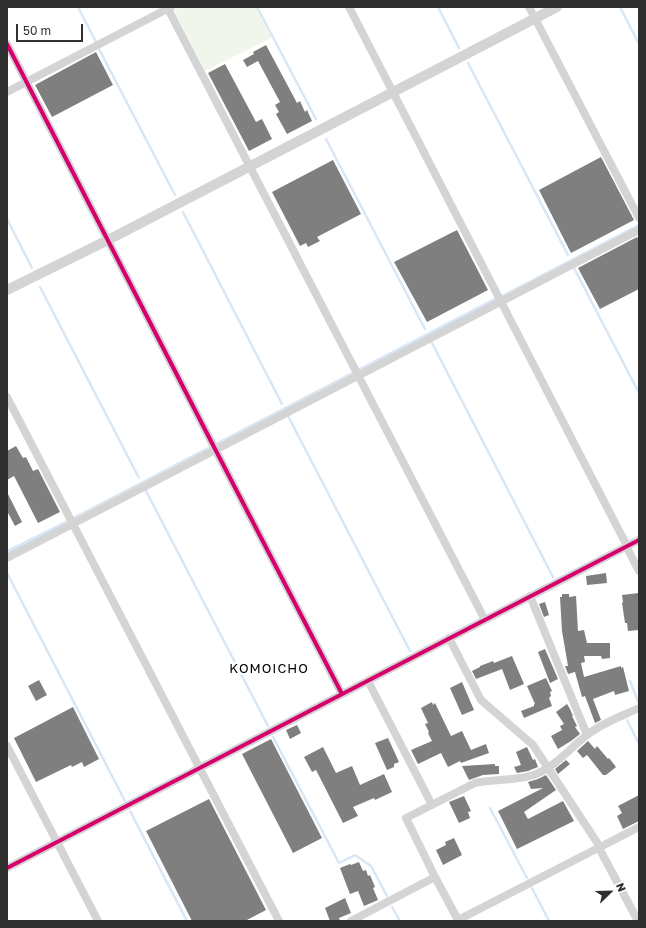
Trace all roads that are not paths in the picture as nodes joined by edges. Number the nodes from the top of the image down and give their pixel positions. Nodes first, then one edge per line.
1 (349, 7) edge
2 (529, 7) edge
3 (557, 7) edge
4 (169, 8) edge
5 (535, 18) junction
6 (7, 44) edge
7 (26, 82) junction
8 (7, 92) edge
9 (393, 92) junction
10 (250, 166) junction
11 (639, 218) edge
12 (639, 230) edge
13 (108, 240) junction
14 (7, 290) edge
15 (502, 302) junction
16 (356, 373) junction
17 (7, 397) edge
18 (214, 447) junction
19 (71, 521) junction
20 (639, 540) edge
21 (627, 546) junction
22 (7, 558) edge
23 (639, 571) edge
24 (530, 596) junction
25 (485, 620) junction
26 (449, 638) junction
27 (368, 681) junction
28 (342, 694) junction
29 (639, 708) edge
30 (587, 735) junction
31 (7, 746) edge
32 (200, 768) junction
33 (548, 768) junction
34 (432, 805) junction
35 (639, 827) edge
36 (57, 842) junction
37 (600, 847) junction
38 (7, 868) edge
39 (435, 877) junction
40 (460, 920) edge
41 (98, 921) edge
42 (279, 921) edge
43 (351, 921) edge
44 (638, 921) edge

1 - 9 street
2 - 5 street
3 - 5 street
4 - 7 street
4 - 10 street
5 - 9 street
5 - 11 street
6 - 7 street
7 - 8 street
7 - 13 street
9 - 10 street
9 - 15 street
10 - 13 street
10 - 16 street
12 - 15 street
13 - 14 street
13 - 18 street
15 - 16 street
15 - 21 street
16 - 18 street
16 - 25 street
17 - 19 street
18 - 19 street
18 - 28 street
19 - 22 street
19 - 32 street
20 - 21 street
21 - 23 street
21 - 24 street
24 - 25 street
24 - 30 street
25 - 26 street
26 - 27 street
26 - 33 street
27 - 28 street
27 - 34 street
28 - 32 street
29 - 30 street
30 - 33 street
31 - 36 street
32 - 36 street
32 - 42 street
33 - 34 street
33 - 37 street
34 - 39 street
35 - 37 street
36 - 38 street
36 - 41 street
37 - 40 street
37 - 44 street
39 - 40 street
39 - 43 street

